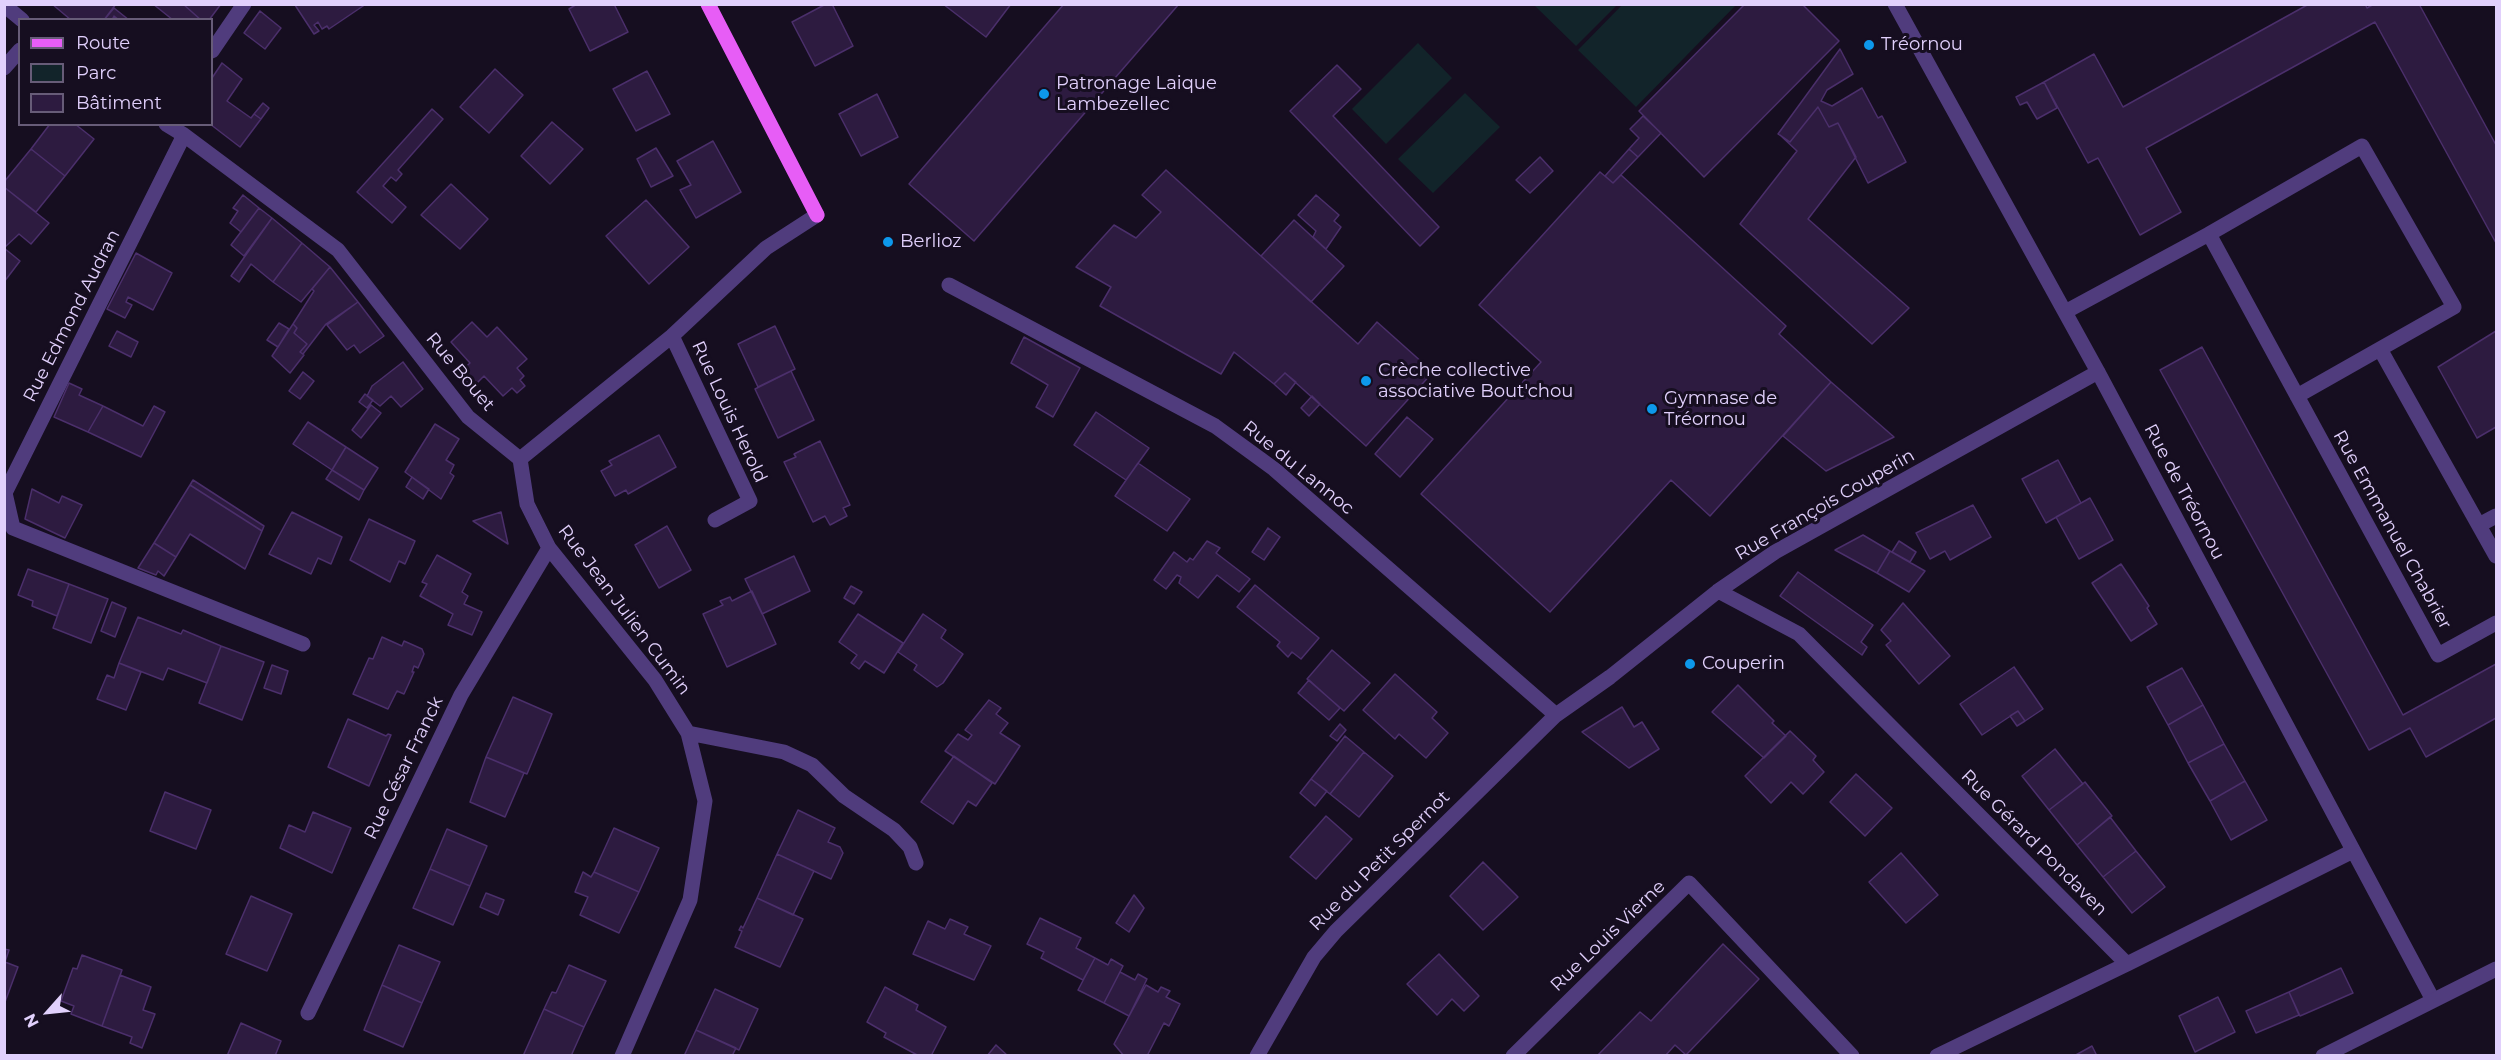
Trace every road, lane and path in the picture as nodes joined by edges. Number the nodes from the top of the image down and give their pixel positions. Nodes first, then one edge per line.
1 (244, 4) edge
2 (708, 4) edge
3 (1895, 4) edge
4 (4, 5) edge
5 (20, 18) edge
6 (213, 50) edge
7 (18, 52) edge
8 (4, 68) edge
9 (169, 126) edge
10 (184, 135) junction
11 (818, 216) joint
12 (2209, 234) junction
13 (949, 285) dead end
14 (2065, 312) junction
15 (672, 336) junction
16 (2380, 349) junction
17 (2098, 372) junction
18 (2297, 396) junction
19 (520, 459) junction
20 (8, 481) edge
21 (2496, 516) edge
22 (715, 520) dead end
23 (2479, 525) junction
24 (549, 548) junction
25 (2496, 556) edge
26 (1718, 591) junction
27 (2496, 623) edge
28 (303, 644) dead end
29 (1556, 715) junction
30 (688, 733) junction
31 (2354, 851) junction
32 (916, 863) dead end
33 (2127, 964) junction
34 (2496, 969) edge
35 (2433, 1000) junction
36 (308, 1013) dead end
37 (622, 1056) edge
38 (1257, 1056) edge
39 (1513, 1056) edge
40 (1852, 1056) edge
41 (1937, 1056) edge
42 (2323, 1056) edge

1 - 6 street
2 - 11 main road
3 - 14 street, Rue de Tréornou
4 - 5 street
7 - 8 street
9 - 10 street, Rue Bouet
10 - 19 street, Rue Bouet
10 - 20 street, Rue Edmond Audran
11 - 15 street
12 - 14 street
12 - 16 street
12 - 18 street, Rue Emmanuel Chabrier
13 - 29 street, Rue du Lannoc
14 - 17 street, Rue de Tréornou
15 - 19 street
15 - 22 street, Rue Louis Herold
16 - 18 street
16 - 23 street
17 - 26 street, Rue François Couperin
17 - 31 street, Rue de Tréornou
18 - 27 street, Rue Emmanuel Chabrier
19 - 24 street, Rue Jean Julien Cumin
20 - 28 street, Rue Edmond Audran
21 - 23 street
23 - 25 street
24 - 30 street, Rue Jean Julien Cumin
24 - 36 street, Rue César Franck
26 - 29 street, Rue François Couperin
26 - 33 street, Rue Gérard Pondaven
29 - 38 street, Rue du Petit Spernot
30 - 32 street
30 - 37 street, Rue Jean Julien Cumin
31 - 33 street
31 - 35 street, Rue de Tréornou
33 - 41 street
34 - 35 street
35 - 42 street
39 - 40 street, Rue Louis Vierne

